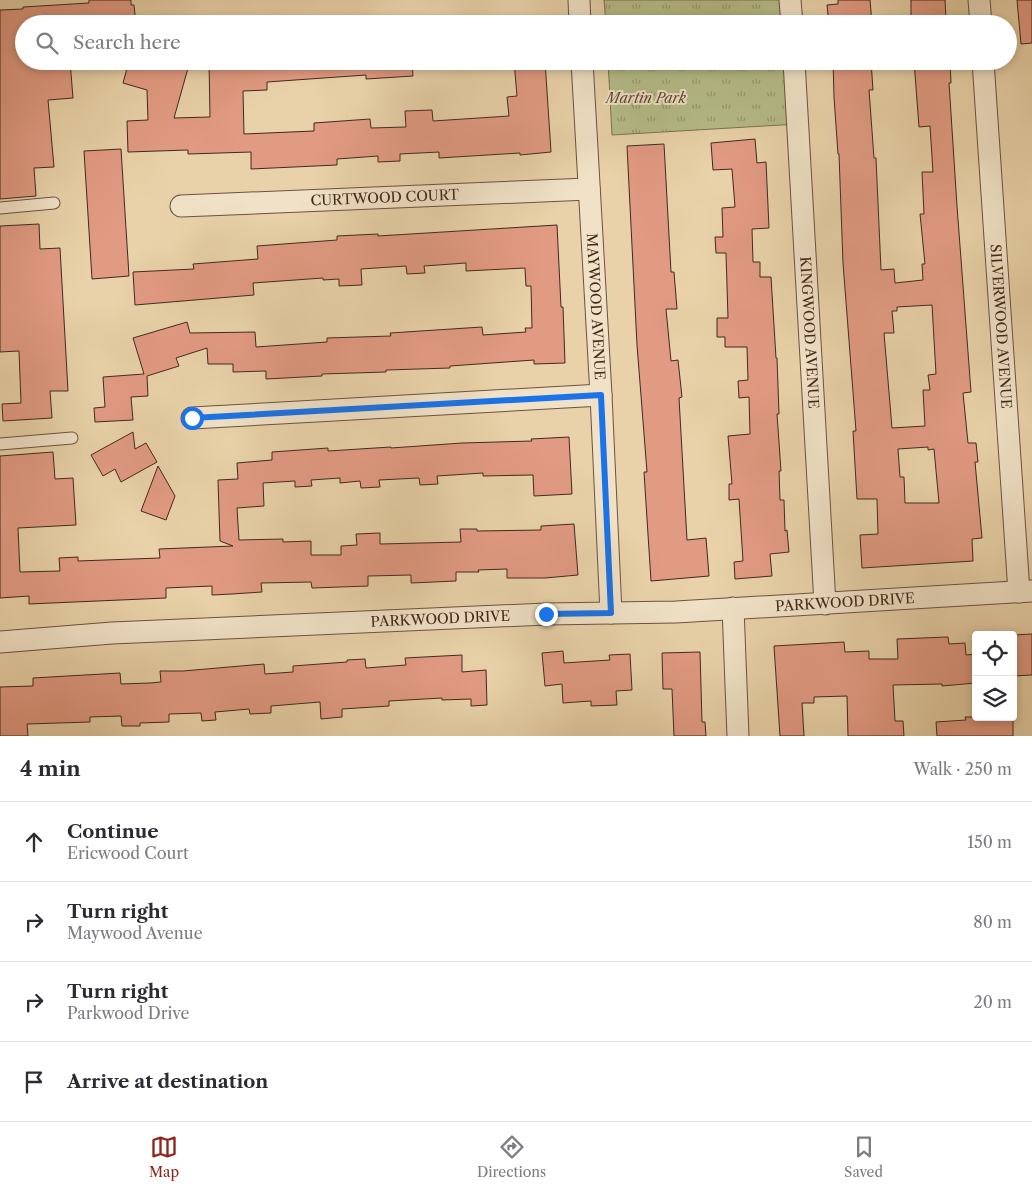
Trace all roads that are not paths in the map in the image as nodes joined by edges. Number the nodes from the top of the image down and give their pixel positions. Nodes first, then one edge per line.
1 (579, 0) edge
2 (790, 0) edge
3 (979, 0) edge
4 (580, 15) edge
5 (791, 15) edge
6 (980, 15) edge
7 (582, 70) edge
8 (795, 70) edge
9 (984, 70) edge
10 (588, 189) junction
11 (54, 203) dead end
12 (180, 206) dead end
13 (0, 208) edge
14 (601, 395) junction
15 (192, 418) dead end
16 (72, 438) dead end
17 (0, 444) edge
18 (1025, 592) edge
19 (825, 604) junction
20 (733, 608) junction
21 (611, 613) junction
22 (0, 642) edge
23 (738, 736) edge

1 - 4 street
2 - 5 street
3 - 6 street
7 - 10 street, MAYWOOD AVENUE
8 - 19 street, KINGWOOD AVENUE
9 - 18 street, SILVERWOOD AVENUE
10 - 12 street, CURTWOOD COURT
10 - 14 street, MAYWOOD AVENUE
11 - 13 lane
14 - 15 street
14 - 21 street, MAYWOOD AVENUE
16 - 17 lane
18 - 19 street, PARKWOOD DRIVE
19 - 20 street, PARKWOOD DRIVE
20 - 21 street, PARKWOOD DRIVE
20 - 23 street
21 - 22 street, PARKWOOD DRIVE

